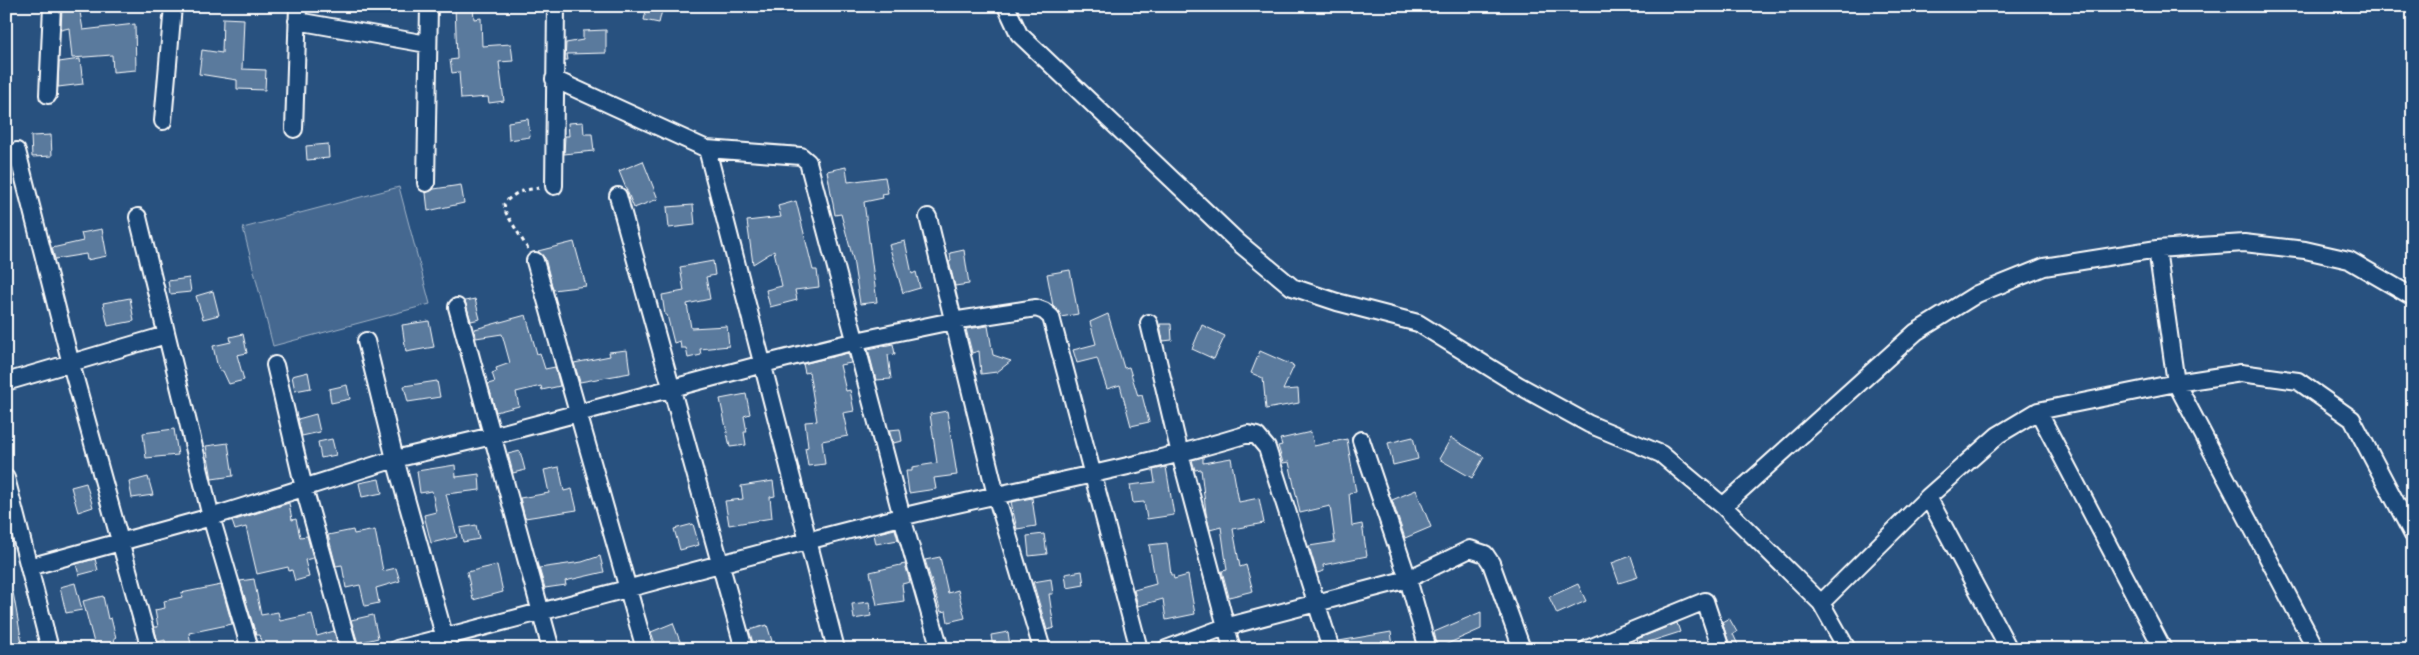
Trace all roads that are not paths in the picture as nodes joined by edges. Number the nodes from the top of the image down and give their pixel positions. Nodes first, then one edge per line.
1 (52, 6) edge
2 (174, 6) edge
3 (429, 6) edge
4 (556, 6) edge
5 (1006, 6) edge
6 (298, 14) edge
7 (427, 44) junction
8 (554, 79) junction
9 (48, 95) dead end
10 (163, 121) dead end
11 (294, 129) dead end
12 (707, 149) junction
13 (17, 151) dead end
14 (426, 183) dead end
15 (554, 186) road end
16 (618, 196) dead end
17 (138, 217) dead end
18 (928, 217) dead end
19 (2157, 248) junction
20 (535, 261) road end
21 (2413, 297) edge
22 (457, 307) dead end
23 (952, 321) junction
24 (1149, 323) dead end
25 (166, 335) junction
26 (366, 341) dead end
27 (856, 341) junction
28 (71, 364) junction
29 (763, 364) junction
30 (275, 365) dead end
31 (6, 382) edge
32 (2176, 383) junction
33 (672, 389) junction
34 (2038, 411) junction
35 (578, 413) junction
36 (492, 436) junction
37 (1361, 440) dead end
38 (1180, 454) junction
39 (395, 459) junction
40 (1092, 473) junction
41 (6, 478) edge
42 (304, 488) junction
43 (996, 495) junction
44 (1928, 498) junction
45 (1723, 506) junction
46 (211, 517) junction
47 (902, 517) junction
48 (2413, 535) edge
49 (807, 541) junction
50 (120, 543) junction
51 (721, 562) junction
52 (29, 567) junction
53 (1408, 579) junction
54 (628, 587) junction
55 (1318, 602) junction
56 (1821, 603) junction
57 (541, 611) junction
58 (1225, 627) junction
59 (1210, 633) junction
60 (1625, 642) edge
61 (447, 643) edge
62 (50, 649) edge
63 (150, 649) edge
64 (250, 649) edge
65 (349, 649) edge
66 (397, 649) edge
67 (551, 649) edge
68 (645, 649) edge
69 (744, 649) edge
70 (836, 649) edge
71 (940, 649) edge
72 (1042, 649) edge
73 (1139, 649) edge
74 (1166, 649) edge
75 (1200, 649) edge
76 (1232, 649) edge
77 (1332, 649) edge
78 (1428, 649) edge
79 (1522, 649) edge
80 (1587, 649) edge
81 (1721, 649) edge
82 (1847, 649) edge
83 (2009, 649) edge
84 (2163, 649) edge
85 (2316, 649) edge

1 - 9 street
2 - 10 street
3 - 7 street
4 - 8 street
5 - 45 street
6 - 7 street
6 - 11 street
7 - 14 street
8 - 12 street
8 - 15 street
12 - 27 street
12 - 29 street
13 - 28 street
16 - 33 street
17 - 25 street
18 - 23 street
19 - 21 street
19 - 32 street
19 - 45 street
20 - 35 street
22 - 36 street
23 - 27 street
23 - 40 street
23 - 43 street
24 - 38 street
25 - 28 street
25 - 46 street
26 - 39 street
27 - 29 street
27 - 47 street
28 - 31 street
28 - 50 street
29 - 33 street
29 - 49 street
30 - 42 street
32 - 34 street
32 - 48 street
32 - 85 street
33 - 35 street
33 - 51 street
34 - 44 street
34 - 84 street
35 - 36 street
35 - 54 street
36 - 39 street
36 - 57 street
37 - 53 street
38 - 40 street
38 - 55 street
38 - 58 street
39 - 42 street
39 - 61 street
40 - 43 street
40 - 73 street
41 - 52 street
42 - 46 street
42 - 65 street
43 - 47 street
43 - 72 street
44 - 56 street
44 - 83 street
45 - 56 street
46 - 50 street
46 - 64 street
47 - 49 street
47 - 71 street
49 - 51 street
49 - 70 street
50 - 52 street
50 - 63 street
51 - 54 street
51 - 69 street
52 - 62 street
53 - 55 street
53 - 78 street
53 - 79 street
54 - 57 street
54 - 68 street
55 - 58 street
55 - 77 street
56 - 82 street
57 - 61 street
57 - 67 street
58 - 59 street
58 - 76 street
59 - 74 street
59 - 75 street
60 - 80 street
60 - 81 street
61 - 66 street

